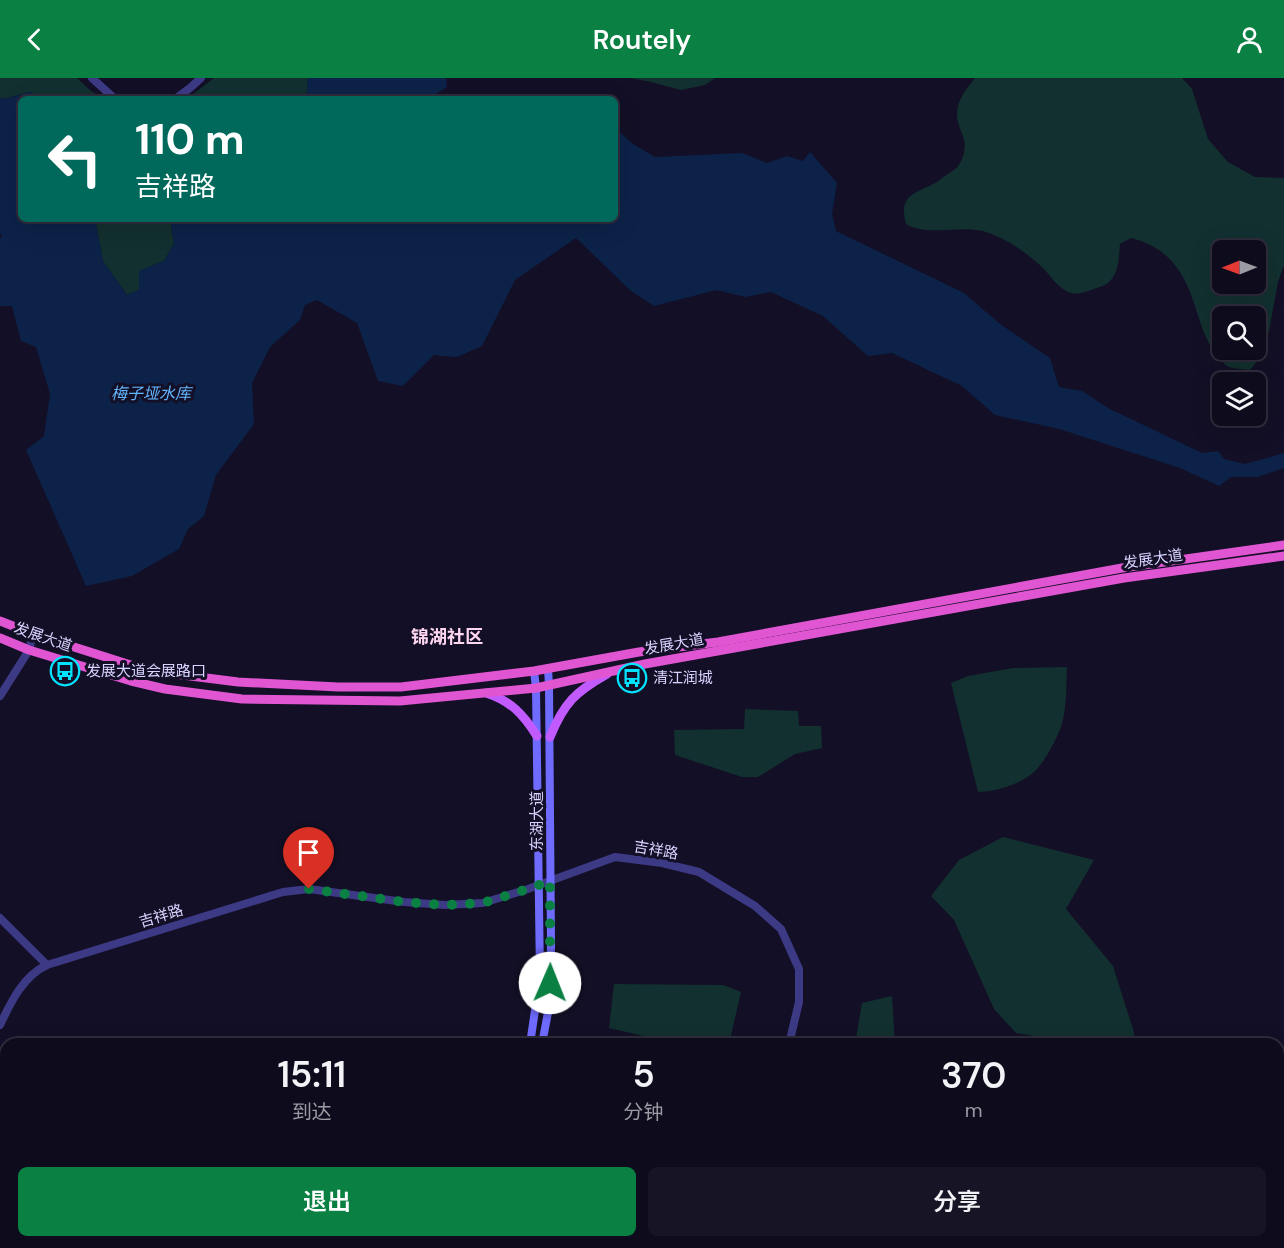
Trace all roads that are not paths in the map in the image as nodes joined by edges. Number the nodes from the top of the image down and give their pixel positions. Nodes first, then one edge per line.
1 (92, 78) edge
2 (201, 78) edge
3 (112, 96) edge
4 (179, 96) edge
5 (1284, 545) edge
6 (1284, 556) edge
7 (0, 621) edge
8 (33, 634) junction
9 (0, 638) edge
10 (29, 650) junction
11 (548, 669) junction
12 (534, 671) junction
13 (611, 672) junction
14 (549, 685) junction
15 (536, 688) junction
16 (486, 693) junction
17 (0, 696) edge
18 (537, 736) junction
19 (549, 737) junction
20 (550, 881) junction
21 (539, 885) junction
22 (0, 918) edge
23 (47, 965) junction
24 (0, 1025) edge
25 (531, 1038) edge
26 (543, 1038) edge
27 (790, 1038) edge

1 - 3 street
2 - 4 street
5 - 11 highway, 发展大道
6 - 13 highway, 发展大道
7 - 8 highway, 发展大道
8 - 10 street
8 - 12 highway, 发展大道
9 - 10 highway, 发展大道
10 - 16 highway, 发展大道
10 - 17 street
11 - 12 highway, 发展大道
11 - 14 main road, 东湖大道
12 - 15 main road, 东湖大道
13 - 14 highway, 发展大道
13 - 19 main road
14 - 15 highway, 发展大道
14 - 19 main road, 东湖大道
15 - 16 highway, 发展大道
15 - 18 main road, 东湖大道
16 - 18 main road
18 - 21 main road, 东湖大道
19 - 20 main road, 东湖大道
20 - 21 street, 吉祥路
20 - 26 main road, 东湖大道
20 - 27 street, 吉祥路
21 - 23 street, 吉祥路
21 - 25 main road, 东湖大道
22 - 23 street
23 - 24 street, 吉祥路

